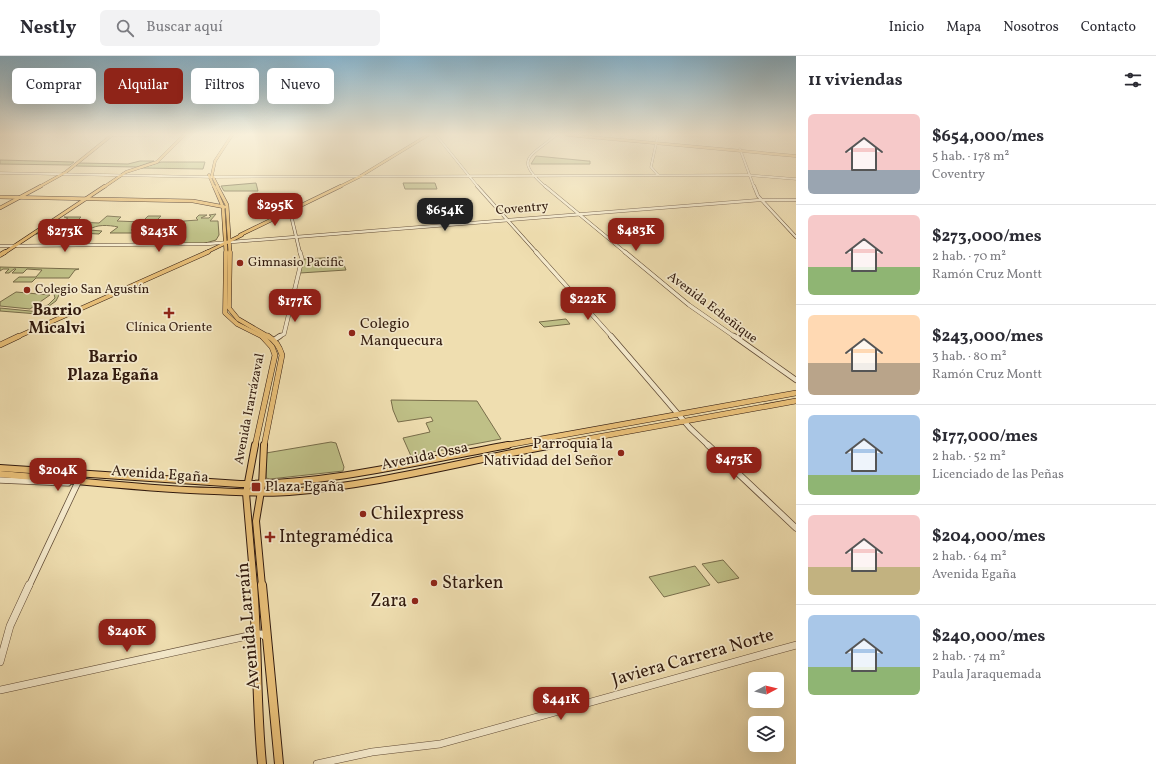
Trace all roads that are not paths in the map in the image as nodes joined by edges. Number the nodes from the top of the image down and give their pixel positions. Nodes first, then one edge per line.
1 (70, 168) edge
2 (137, 168) edge
3 (212, 168) edge
4 (374, 168) edge
5 (463, 168) edge
6 (528, 168) edge
7 (652, 168) edge
8 (747, 168) edge
9 (0, 173) edge
10 (62, 174) junction
11 (658, 175) junction
12 (749, 175) junction
13 (120, 176) junction
14 (469, 176) junction
15 (533, 176) junction
16 (211, 177) junction
17 (359, 177) junction
18 (796, 179) edge
19 (0, 197) edge
20 (21, 197) junction
21 (86, 198) junction
22 (762, 199) junction
23 (796, 200) edge
24 (224, 206) junction
25 (0, 208) edge
26 (290, 213) junction
27 (579, 214) junction
28 (508, 220) junction
29 (296, 237) junction
30 (796, 237) edge
31 (228, 241) junction
32 (15, 245) junction
33 (0, 246) edge
34 (0, 255) edge
35 (227, 307) junction
36 (274, 340) junction
37 (0, 345) edge
38 (796, 380) edge
39 (796, 393) edge
40 (796, 401) edge
41 (678, 414) junction
42 (684, 422) junction
43 (418, 462) junction
44 (386, 467) junction
45 (0, 468) edge
46 (94, 473) junction
47 (0, 474) edge
48 (407, 475) junction
49 (0, 480) edge
50 (379, 480) junction
51 (78, 482) junction
52 (247, 484) junction
53 (262, 484) junction
54 (246, 493) junction
55 (260, 493) junction
56 (796, 528) edge
57 (261, 636) junction
58 (796, 645) edge
59 (0, 662) edge
60 (0, 690) edge
61 (262, 764) edge
62 (279, 764) edge
63 (317, 764) edge

1 - 10 main road
2 - 13 main road
3 - 16 main road
4 - 17 main road
5 - 14 street
6 - 15 street
7 - 11 street
8 - 12 street
9 - 10 street
10 - 13 street
10 - 20 main road
11 - 12 street
11 - 15 street
12 - 18 street
12 - 22 street
13 - 16 street
13 - 21 main road
14 - 15 street
14 - 17 street
14 - 28 street
15 - 27 street, Avenida Echeñique
16 - 17 street
16 - 24 main road
16 - 24 main road
17 - 26 main road
19 - 20 main road
20 - 21 main road
20 - 25 main road
21 - 24 main road
21 - 32 main road
22 - 23 street, Coventry
22 - 27 street, Coventry
22 - 30 street
24 - 31 main road
26 - 29 street
26 - 31 main road
27 - 28 street, Coventry
27 - 38 street, Avenida Echeñique
28 - 29 street, Coventry
28 - 41 street
29 - 31 street, Coventry
29 - 36 street
31 - 32 street, Coventry
31 - 35 main road
31 - 37 main road
32 - 33 street, Coventry
32 - 34 main road
35 - 36 main road, Avenida Irarrázaval
35 - 52 main road, Avenida Irarrázaval
36 - 53 main road, Avenida Irarrázaval
39 - 41 main road, Avenida Ossa
40 - 42 main road, Avenida Ossa
41 - 42 street
41 - 43 main road, Avenida Ossa
42 - 48 main road, Avenida Ossa
42 - 56 street
43 - 44 main road, Avenida Ossa
43 - 48 main road
44 - 50 main road
44 - 53 main road, Avenida Ossa
45 - 46 main road, Avenida Egaña
46 - 51 main road
46 - 52 main road, Avenida Egaña
47 - 51 main road
48 - 50 main road, Avenida Ossa
49 - 51 street, Avenida Egaña
50 - 55 main road, Avenida Ossa
51 - 54 main road, Avenida Egaña
51 - 59 street
52 - 53 main road, Avenida Ossa
52 - 54 main road, Avenida Larraín
53 - 55 main road, Avenida Larraín
54 - 55 main road, Avenida Ossa
54 - 57 main road, Avenida Larraín
55 - 57 main road, Avenida Larraín
57 - 60 street
57 - 61 main road, Avenida Larraín
57 - 62 main road, Avenida Larraín
58 - 63 street, Javiera Carrera Norte

